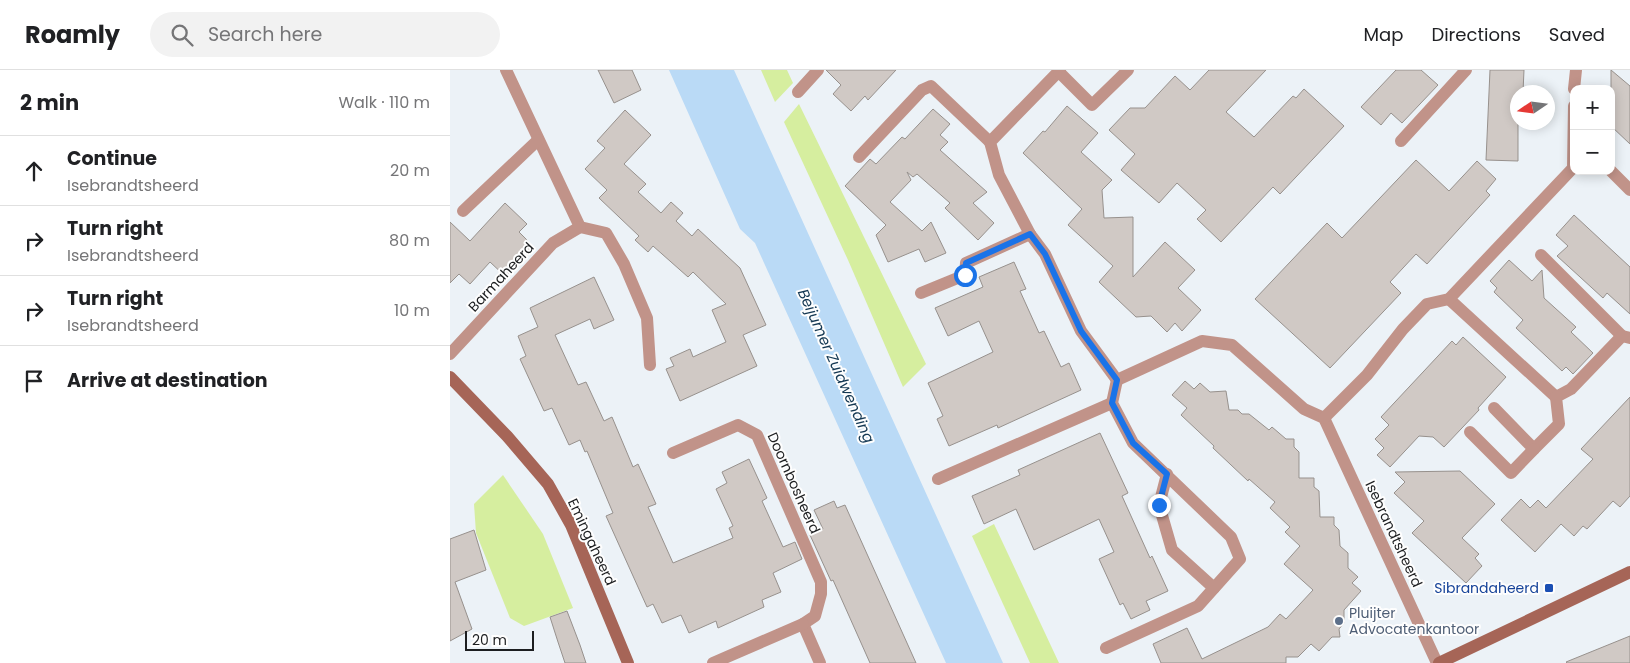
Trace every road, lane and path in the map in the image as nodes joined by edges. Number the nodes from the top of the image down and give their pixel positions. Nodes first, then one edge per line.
1 (506, 70) edge
2 (818, 70) edge
3 (1128, 70) edge
4 (1466, 70) edge
5 (1576, 70) edge
6 (1059, 71) edge
7 (1574, 85) edge
8 (798, 92) dead end
9 (538, 140) junction
10 (1401, 141) dead end
11 (990, 142) junction
12 (859, 157) dead end
13 (1570, 171) edge
14 (1615, 175) edge
15 (1630, 190) edge
16 (463, 210) dead end
17 (580, 227) junction
18 (1030, 234) junction
19 (1541, 255) dead end
20 (921, 294) dead end
21 (1449, 299) junction
22 (1626, 337) edge
23 (450, 354) edge
24 (650, 365) dead end
25 (450, 377) edge
26 (1117, 380) junction
27 (1556, 398) junction
28 (1112, 403) junction
29 (1494, 408) dead end
30 (1324, 418) junction
31 (1470, 432) dead end
32 (1534, 449) junction
33 (673, 453) dead end
34 (1167, 474) junction
35 (938, 479) dead end
36 (1630, 572) edge
37 (1214, 588) junction
38 (803, 624) junction
39 (1106, 648) dead end
40 (628, 663) edge
41 (713, 663) edge
42 (820, 663) edge
43 (1438, 663) edge

1 - 9 street
2 - 8 street
3 - 6 street
4 - 10 street
5 - 7 street
6 - 11 street
9 - 16 street
9 - 17 street
11 - 12 street
11 - 18 street
13 - 21 street
14 - 15 street
17 - 23 street, Barmaheerd
17 - 24 street
18 - 20 street
18 - 26 street
19 - 22 street
21 - 27 street
21 - 30 street
22 - 27 street
25 - 40 street, Emingaheerd
26 - 28 street
26 - 30 street
27 - 32 street
28 - 34 street
28 - 35 street
29 - 32 street
30 - 43 street, Isebrandtsheerd
31 - 32 street
33 - 38 street, Doornbosheerd
34 - 37 street
34 - 37 street
36 - 43 street
37 - 39 street
38 - 41 street, Doornbosheerd
38 - 42 street

